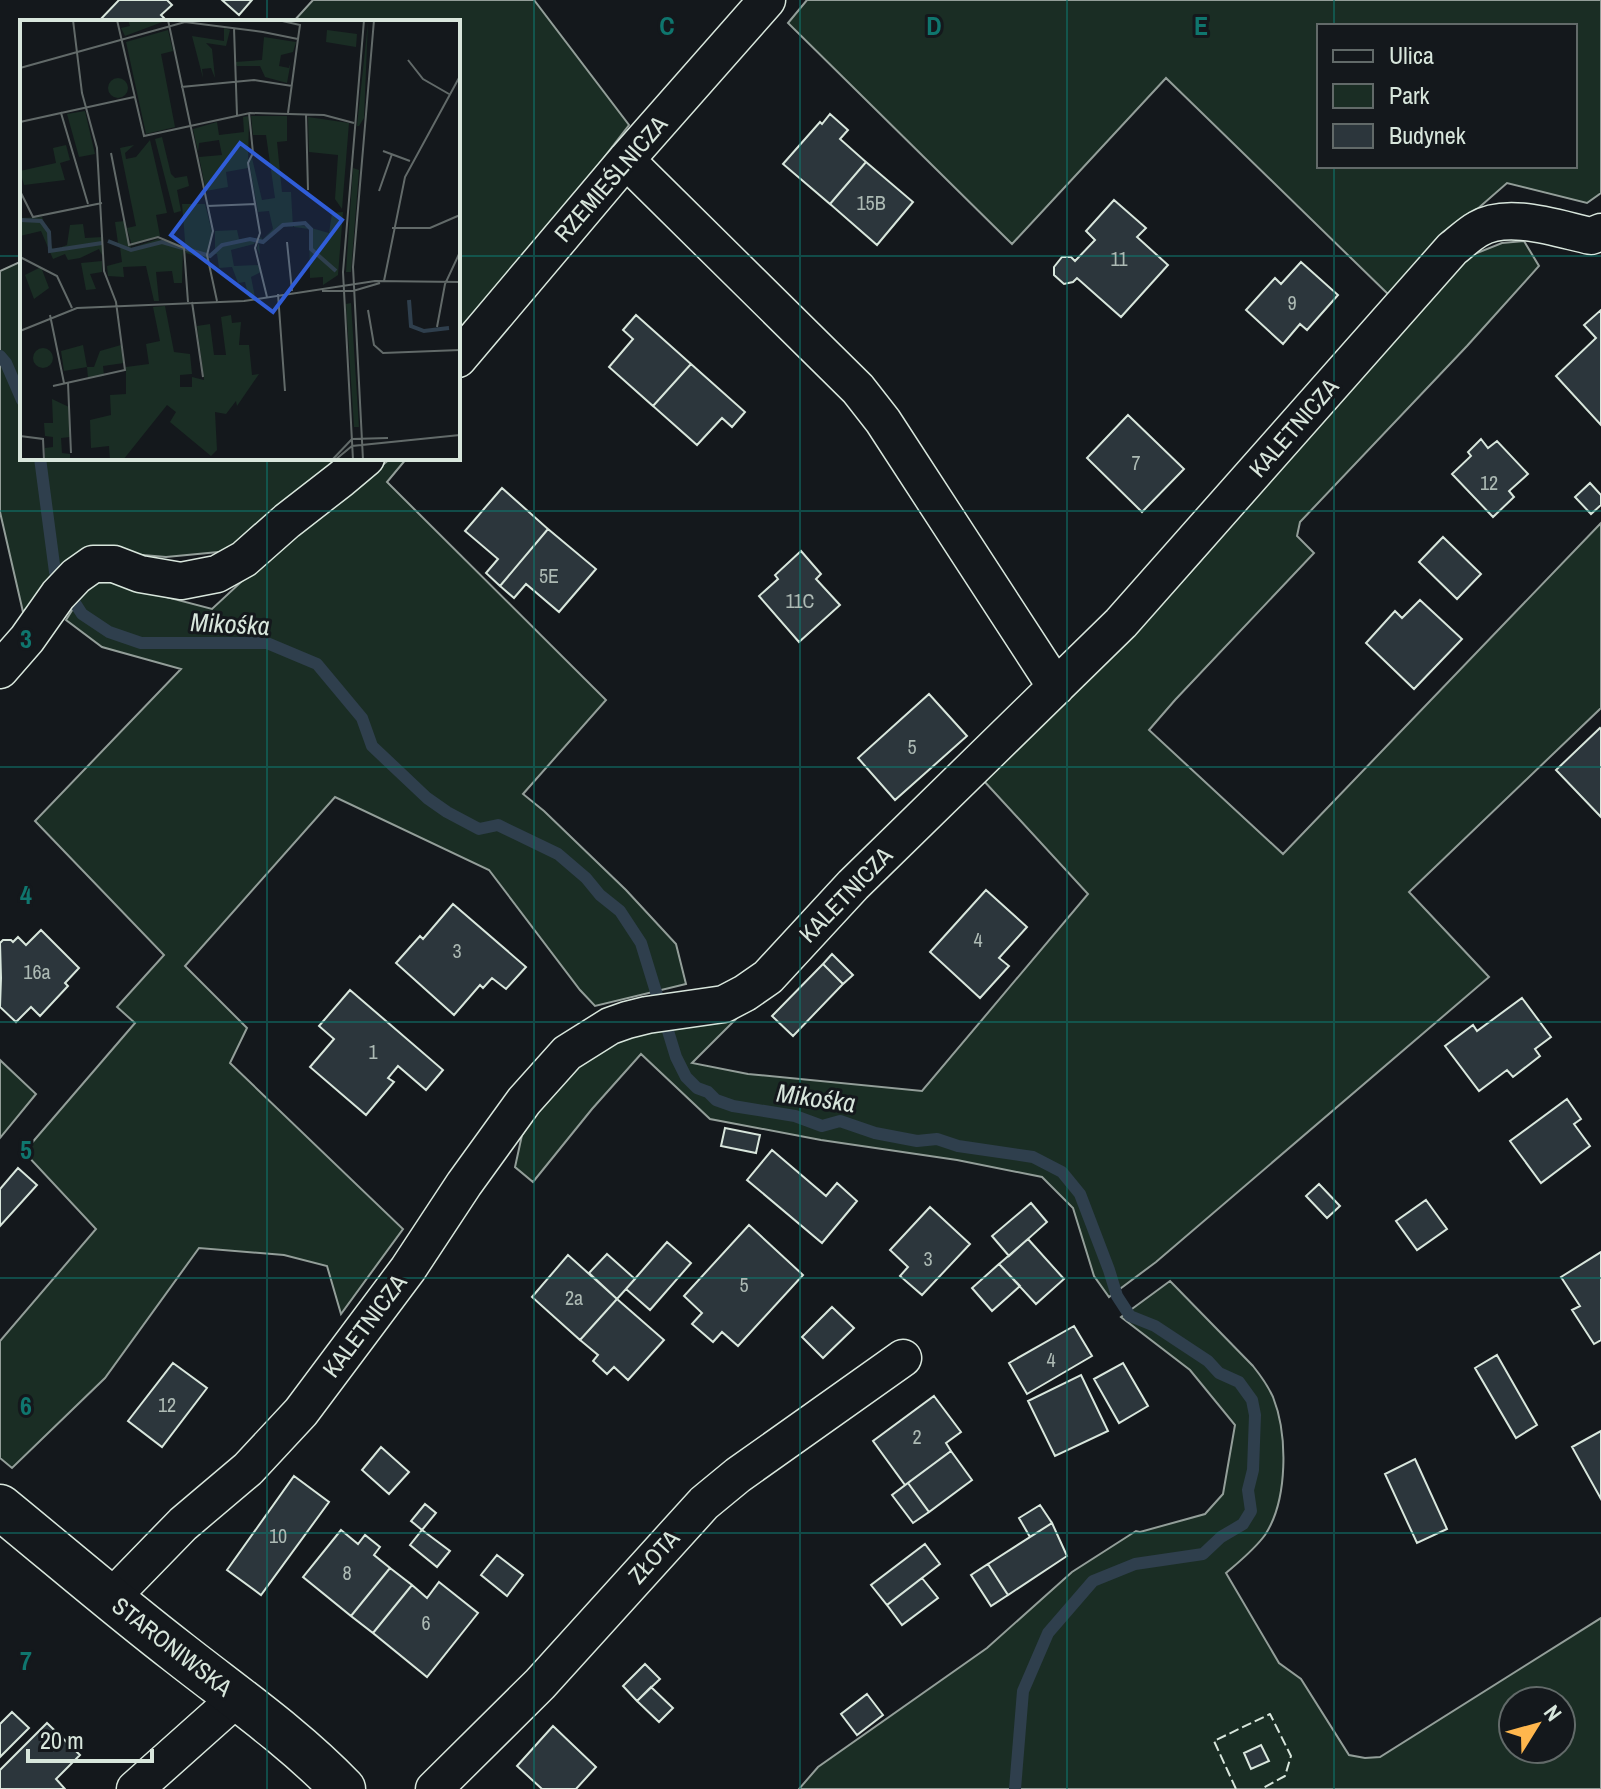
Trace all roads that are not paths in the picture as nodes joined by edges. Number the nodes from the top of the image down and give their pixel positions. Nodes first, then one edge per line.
1 (767, 0) edge
2 (626, 160) junction
3 (1601, 232) edge
4 (460, 357) edge
5 (363, 460) edge
6 (0, 670) edge
7 (1056, 687) junction
8 (903, 1358) dead end
9 (0, 1507) edge
10 (110, 1599) junction
11 (237, 1698) junction
12 (135, 1789) edge
13 (343, 1789) edge
14 (434, 1789) edge

1 - 2 street, RZEMIEŚLNICZA
2 - 4 street, RZEMIEŚLNICZA
2 - 7 street
3 - 7 street, KALETNICZA
5 - 6 street
7 - 10 street, KALETNICZA
8 - 14 street, ZŁOTA
9 - 10 street, STARONIWSKA
10 - 11 street, STARONIWSKA
11 - 12 street
11 - 13 street, STARONIWSKA

